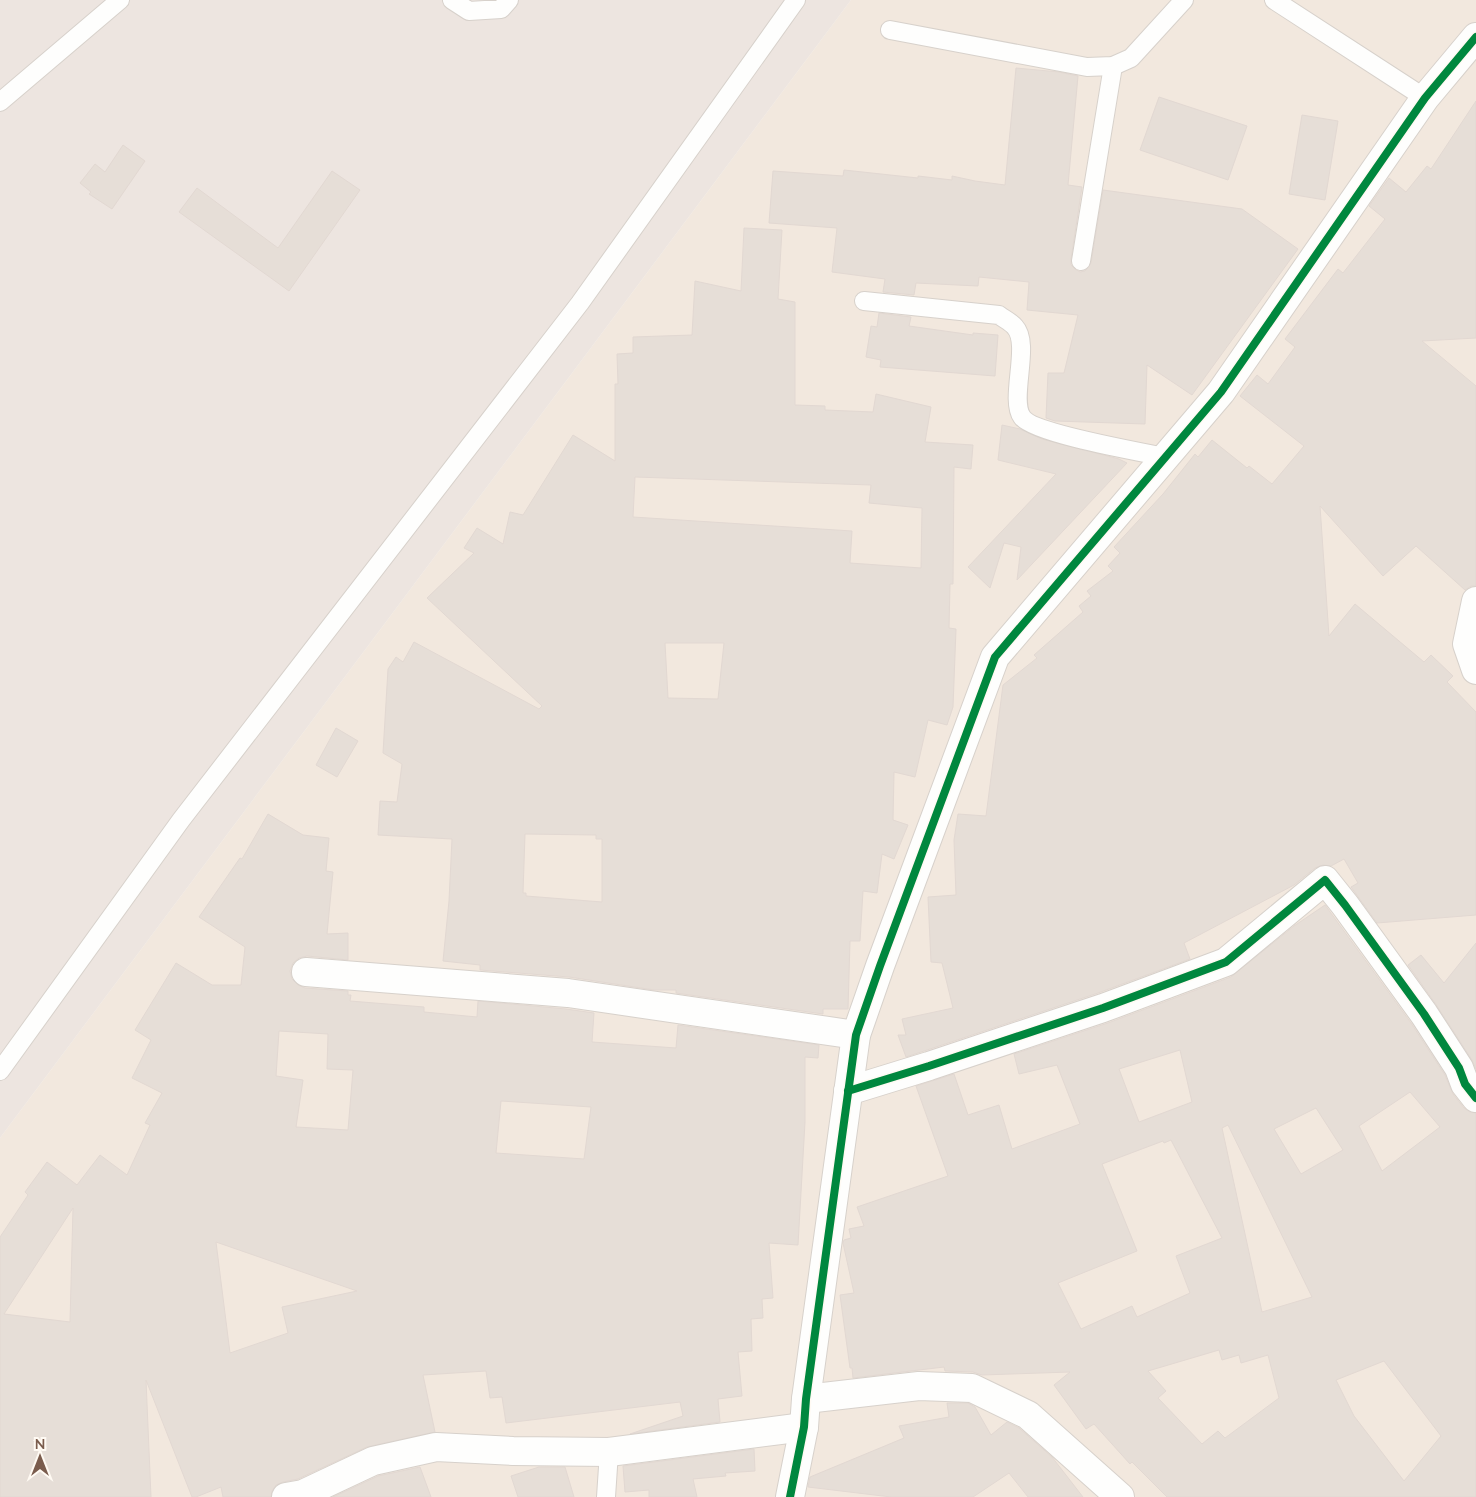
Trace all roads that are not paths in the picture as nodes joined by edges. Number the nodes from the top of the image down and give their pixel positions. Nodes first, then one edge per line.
1 (120, 0) edge
2 (452, 0) edge
3 (509, 0) edge
4 (796, 0) edge
5 (1184, 0) edge
6 (1274, 0) edge
7 (890, 30) dead end
8 (1476, 38) edge
9 (1113, 66) junction
10 (1425, 98) junction
11 (0, 102) edge
12 (1081, 261) dead end
13 (864, 301) dead end
14 (1165, 457) junction
15 (1476, 601) edge
16 (1476, 670) edge
17 (306, 972) dead end
18 (856, 1035) junction
19 (0, 1071) edge
20 (848, 1091) junction
21 (1476, 1098) edge
22 (806, 1399) junction
23 (804, 1427) junction
24 (610, 1452) junction
25 (286, 1497) edge
26 (606, 1497) edge
27 (790, 1497) edge
28 (1120, 1497) edge

1 - 11 lane
2 - 3 lane
4 - 19 lane
5 - 9 lane
6 - 10 lane
7 - 9 lane
8 - 10 street
9 - 12 lane
10 - 14 street
13 - 14 lane
14 - 18 street
15 - 16 street
17 - 18 street
18 - 20 street
20 - 21 street
20 - 22 street
22 - 23 street
22 - 28 street
23 - 24 street
23 - 27 street
24 - 25 street
24 - 26 lane

